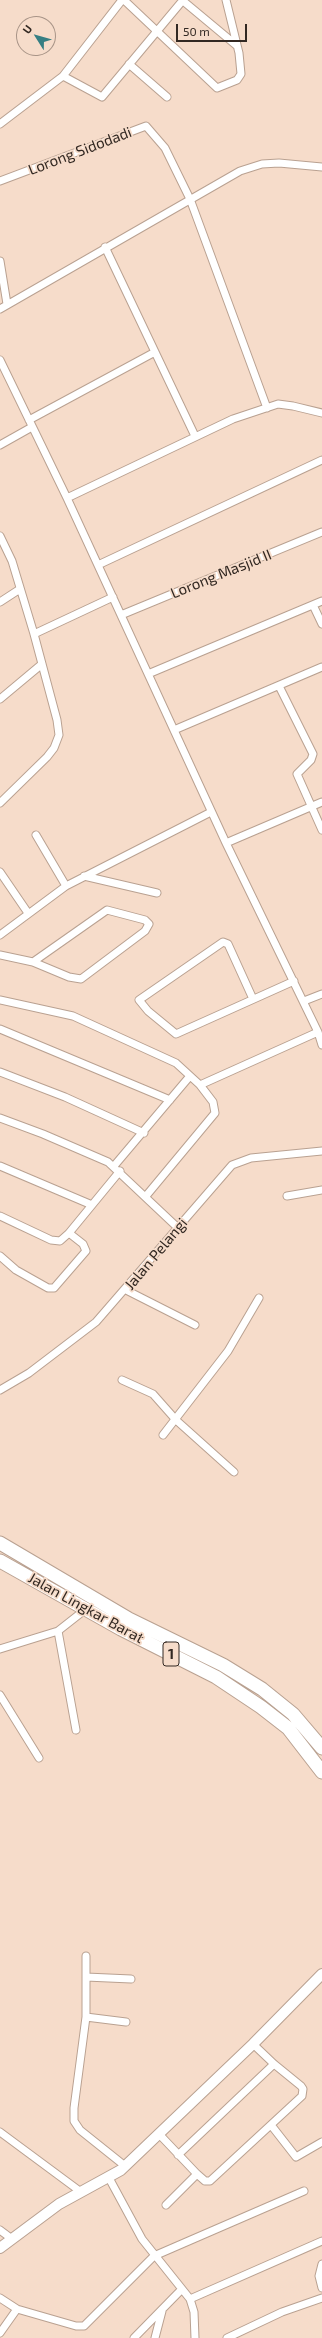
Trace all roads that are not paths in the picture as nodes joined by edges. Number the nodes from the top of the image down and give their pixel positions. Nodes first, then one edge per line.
1 (123, 0) edge
2 (183, 0) edge
3 (226, 0) edge
4 (157, 31) junction
5 (236, 45) junction
6 (130, 64) junction
7 (63, 76) junction
8 (167, 97) dead end
9 (0, 124) edge
10 (322, 167) edge
11 (0, 181) edge
12 (190, 199) junction
13 (105, 247) junction
14 (0, 261) edge
15 (7, 304) junction
16 (0, 309) edge
17 (155, 352) junction
18 (0, 360) edge
19 (267, 408) junction
20 (322, 413) edge
21 (31, 423) junction
22 (195, 436) junction
23 (0, 445) edge
24 (322, 460) edge
25 (67, 498) junction
26 (322, 532) edge
27 (0, 536) edge
28 (98, 565) junction
29 (20, 589) junction
30 (113, 597) junction
31 (322, 601) edge
32 (0, 602) edge
33 (313, 605) junction
34 (121, 615) junction
35 (322, 624) edge
36 (34, 634) junction
37 (42, 664) junction
38 (322, 667) edge
39 (148, 674) junction
40 (279, 686) junction
41 (0, 699) edge
42 (174, 730) junction
43 (322, 802) edge
44 (0, 804) edge
45 (311, 806) junction
46 (211, 812) junction
47 (322, 830) edge
48 (36, 835) dead end
49 (226, 843) junction
50 (0, 872) edge
51 (84, 876) junction
52 (66, 886) junction
53 (157, 893) dead end
54 (28, 914) junction
55 (0, 936) edge
56 (0, 955) edge
57 (33, 962) junction
58 (294, 981) junction
59 (322, 994) edge
60 (253, 999) junction
61 (0, 1000) edge
62 (304, 1001) junction
63 (0, 1029) edge
64 (318, 1032) junction
65 (322, 1045) edge
66 (0, 1072) edge
67 (190, 1076) junction
68 (200, 1086) junction
69 (170, 1100) junction
70 (0, 1118) edge
71 (144, 1133) junction
72 (322, 1151) edge
73 (0, 1166) edge
74 (114, 1166) junction
75 (120, 1171) junction
76 (322, 1190) edge
77 (146, 1196) junction
78 (287, 1196) dead end
79 (92, 1205) junction
80 (0, 1216) edge
81 (177, 1227) junction
82 (69, 1233) junction
83 (0, 1256) edge
84 (126, 1290) junction
85 (259, 1298) dead end
86 (195, 1325) dead end
87 (122, 1380) dead end
88 (0, 1390) edge
89 (176, 1420) junction
90 (163, 1435) dead end
91 (234, 1472) dead end
92 (0, 1543) edge
93 (0, 1561) edge
94 (86, 1609) junction
95 (58, 1631) junction
96 (0, 1649) edge
97 (0, 1695) edge
98 (76, 1730) dead end
99 (322, 1748) edge
100 (39, 1758) dead end
101 (322, 1772) edge
102 (86, 1956) dead end
103 (322, 1974) edge
104 (86, 1977) junction
105 (132, 1979) dead end
106 (86, 2017) junction
107 (126, 2022) dead end
108 (253, 2044) junction
109 (274, 2064) junction
110 (271, 2125) junction
111 (0, 2132) edge
112 (159, 2134) junction
113 (322, 2142) edge
114 (178, 2155) junction
115 (125, 2166) junction
116 (196, 2174) junction
117 (109, 2178) junction
118 (304, 2191) dead end
119 (81, 2192) junction
120 (166, 2205) dead end
121 (0, 2230) edge
122 (12, 2239) junction
123 (322, 2241) edge
124 (0, 2248) edge
125 (154, 2256) junction
126 (322, 2264) edge
127 (322, 2288) edge
128 (181, 2290) junction
129 (0, 2298) edge
130 (322, 2298) edge
131 (190, 2299) junction
132 (18, 2309) junction
133 (162, 2310) junction
134 (0, 2333) edge
135 (134, 2338) edge
136 (155, 2338) edge
137 (195, 2338) edge
138 (227, 2338) edge

1 - 4 street
1 - 7 street
2 - 4 street
2 - 5 street
3 - 5 street
4 - 5 street
4 - 6 street
6 - 7 street
6 - 8 street
7 - 9 street
10 - 12 street
11 - 12 street, Lorong Sidodadi
12 - 13 street
12 - 19 street
13 - 15 street
13 - 17 street
14 - 15 street
15 - 16 street
17 - 21 street
17 - 22 street
18 - 21 street
19 - 20 street
19 - 22 street
21 - 23 street
21 - 25 street
22 - 25 street
24 - 28 street
25 - 28 street
26 - 34 street, Lorong Masjid II
27 - 29 street
28 - 30 street
29 - 32 street
29 - 36 street
30 - 34 street
30 - 36 street
31 - 33 street
33 - 35 street
33 - 39 street
34 - 39 street
36 - 37 street
37 - 41 street
37 - 44 street
38 - 40 street
39 - 42 street
40 - 42 street
40 - 45 street
42 - 46 street
43 - 45 street
45 - 47 street
45 - 49 street
46 - 49 street
46 - 51 street
48 - 52 street
49 - 58 street
50 - 54 street
51 - 52 street
51 - 53 street
52 - 54 street
54 - 55 street
56 - 57 street
57 - 57 street
58 - 60 street
58 - 62 street
59 - 62 street
60 - 60 street
61 - 67 street
62 - 64 street
63 - 69 street
64 - 65 street
64 - 68 street
66 - 71 street
67 - 68 street
67 - 69 street
68 - 77 street
69 - 71 street
70 - 74 street
71 - 74 street
72 - 81 street, Jalan Pelangi
73 - 79 street
74 - 75 street
75 - 77 street
75 - 79 street
76 - 78 street
77 - 81 street
79 - 82 street
80 - 82 street
81 - 84 street, Jalan Pelangi
82 - 83 street
84 - 86 street
84 - 88 street, Jalan Pelangi
85 - 89 street
87 - 89 street
89 - 90 street
89 - 91 street
92 - 99 highway, Jalan Lingkar Barat / 1
93 - 94 highway, Jalan Lingkar Barat / 1
94 - 95 street
94 - 101 highway, Jalan Lingkar Barat / 1
95 - 96 street
95 - 98 street
97 - 100 street
102 - 104 street
103 - 108 street
104 - 105 street
104 - 106 street
106 - 107 street
106 - 115 street
108 - 109 street
108 - 112 street
109 - 110 street
109 - 114 street
110 - 113 street
110 - 116 street
111 - 119 street
112 - 114 street
112 - 115 street
114 - 116 street
115 - 117 street
116 - 120 street
117 - 119 street
117 - 125 street
118 - 125 street
119 - 122 street
121 - 122 street
122 - 124 street
123 - 131 street
125 - 128 street
125 - 132 street
126 - 127 street
128 - 131 street
128 - 133 street
129 - 132 street
130 - 138 street
131 - 137 street
132 - 134 street
133 - 135 street
133 - 136 street

